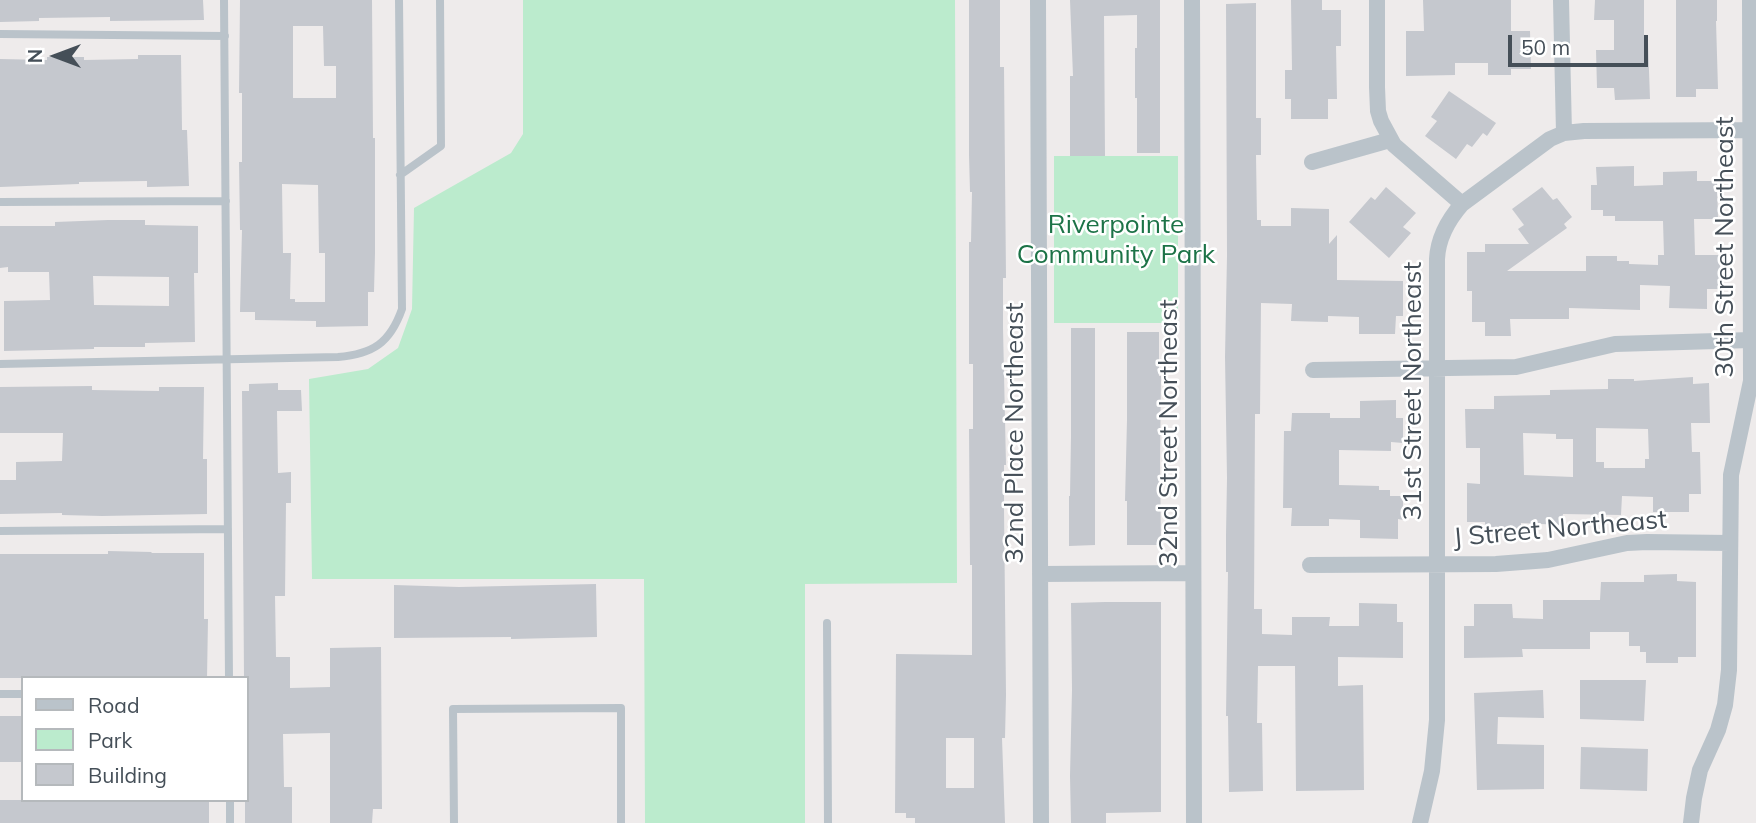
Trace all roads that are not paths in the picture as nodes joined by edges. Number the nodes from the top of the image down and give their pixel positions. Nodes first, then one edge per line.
1 (224, 0) edge
2 (399, 0) edge
3 (440, 0) edge
4 (1038, 0) edge
5 (1192, 0) edge
6 (1377, 0) edge
7 (1561, 0) edge
8 (1750, 0) edge
9 (0, 34) edge
10 (225, 36) junction
11 (1751, 130) junction
12 (1564, 133) junction
13 (1390, 140) junction
14 (1312, 162) dead end
15 (400, 175) junction
16 (226, 201) junction
17 (0, 202) edge
18 (1462, 204) junction
19 (1751, 340) junction
20 (227, 361) junction
21 (0, 364) edge
22 (1436, 369) junction
23 (1313, 370) dead end
24 (228, 529) junction
25 (0, 531) edge
26 (1730, 543) junction
27 (1310, 565) dead end
28 (1437, 565) junction
29 (1193, 573) junction
30 (1040, 575) junction
31 (827, 623) dead end
32 (229, 676) edge
33 (0, 694) edge
34 (21, 694) edge
35 (230, 802) edge
36 (230, 823) edge
37 (454, 823) edge
38 (621, 823) edge
39 (828, 823) edge
40 (1041, 823) edge
41 (1194, 823) edge
42 (1420, 823) edge
43 (1691, 823) edge

1 - 10 lane
2 - 15 lane
3 - 15 lane
4 - 30 street, 32nd Place Northeast
5 - 29 street, 32nd Street Northeast
6 - 13 street
7 - 12 street
8 - 11 street, 30th Street Northeast
9 - 10 lane
10 - 16 lane
11 - 12 street
11 - 19 street, 30th Street Northeast
12 - 18 street
13 - 14 street
13 - 18 street
15 - 20 lane
16 - 17 lane
16 - 20 lane
18 - 22 street, 31st Street Northeast
19 - 22 street
19 - 26 street, 30th Street Northeast
20 - 21 lane
20 - 24 lane
22 - 23 street
22 - 28 street, 31st Street Northeast
24 - 25 lane
24 - 32 lane
26 - 28 street, J Street Northeast
26 - 43 street, 30th Street Northeast
27 - 28 street, J Street Northeast
28 - 42 street, 31st Street Northeast
29 - 30 street
29 - 41 street, 32nd Street Northeast
30 - 40 street, 32nd Place Northeast
31 - 39 lane
33 - 34 lane
35 - 36 lane
37 - 38 lane

